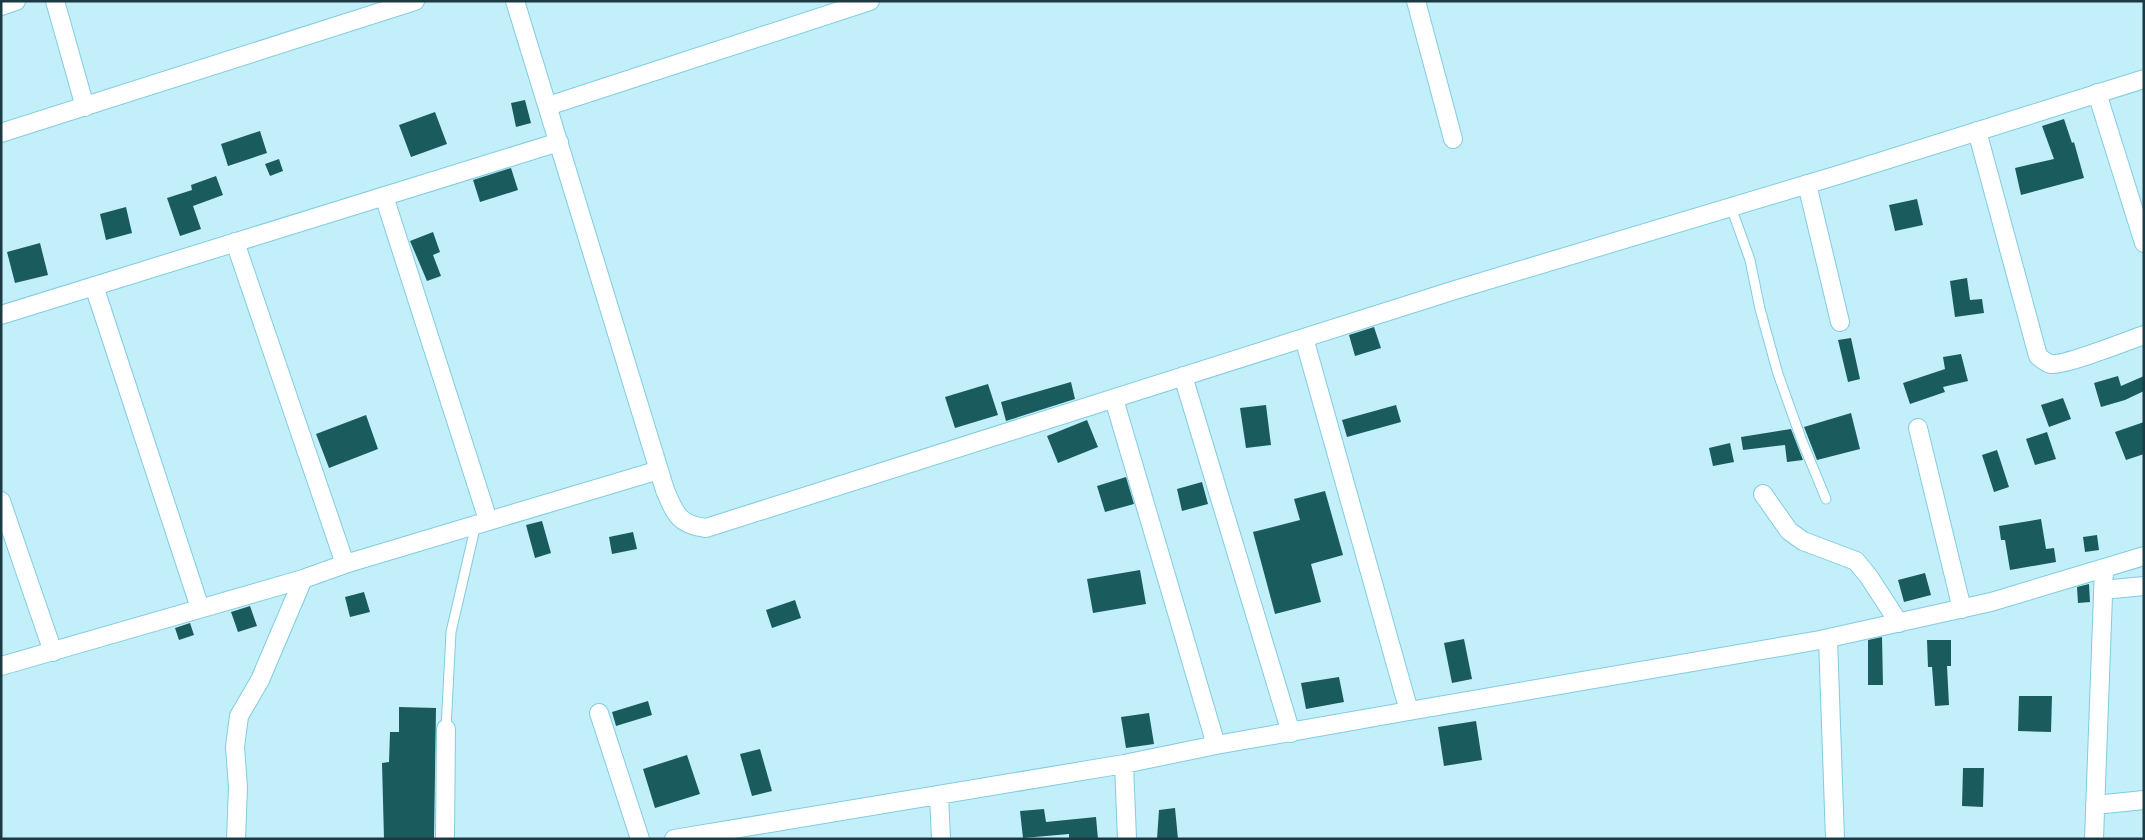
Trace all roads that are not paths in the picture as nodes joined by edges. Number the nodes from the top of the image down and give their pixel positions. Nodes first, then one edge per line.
1 (16, 1) edge
2 (55, 1) edge
3 (415, 1) edge
4 (515, 1) edge
5 (870, 1) edge
6 (1416, 1) edge
7 (1, 6) edge
8 (2144, 80) edge
9 (2097, 93) junction
10 (548, 106) junction
11 (85, 107) junction
12 (1977, 131) junction
13 (1, 133) edge
14 (1453, 140) dead end
15 (559, 142) junction
16 (1807, 184) junction
17 (384, 196) junction
18 (1731, 207) junction
19 (235, 242) junction
20 (2144, 243) edge
21 (94, 286) junction
22 (1, 314) edge
23 (1840, 322) dead end
24 (2144, 335) edge
25 (1304, 338) junction
26 (1184, 376) junction
27 (1114, 399) junction
28 (1918, 428) dead end
29 (659, 470) junction
30 (1763, 494) dead end
31 (1826, 500) dead end
32 (1, 501) edge
33 (482, 522) junction
34 (2144, 556) edge
35 (345, 564) junction
36 (2104, 568) junction
37 (303, 579) junction
38 (2144, 586) edge
39 (2103, 590) junction
40 (200, 608) junction
41 (1962, 609) junction
42 (1899, 623) junction
43 (1828, 639) junction
44 (53, 652) junction
45 (1, 666) edge
46 (1409, 711) junction
47 (599, 713) dead end
48 (446, 729) joint
49 (1291, 733) junction
50 (1216, 745) junction
51 (1124, 764) junction
52 (939, 795) junction
53 (2144, 800) edge
54 (2095, 805) junction
55 (774, 831) edge
56 (236, 839) edge
57 (444, 839) edge
58 (640, 839) edge
59 (674, 839) edge
60 (941, 839) edge
61 (1127, 839) edge
62 (1835, 839) edge
63 (2094, 839) edge

1 - 7 street
2 - 11 street
3 - 11 street
4 - 10 street
5 - 10 street
6 - 14 street
8 - 9 street
9 - 12 street
9 - 20 street
10 - 15 street
11 - 13 street
12 - 16 street
12 - 24 street
15 - 17 street
15 - 29 street
16 - 18 street
16 - 23 street
17 - 19 street
17 - 33 street
18 - 25 street
18 - 31 lane
19 - 21 street
19 - 35 street
21 - 22 street
21 - 40 street
25 - 26 street
25 - 46 street
26 - 27 street
26 - 49 street
27 - 29 street
27 - 50 street
28 - 41 street
29 - 33 street
30 - 42 street
32 - 44 street
33 - 35 street
33 - 48 lane
34 - 36 street
35 - 37 street
36 - 39 street
36 - 41 street
37 - 40 street
37 - 56 street
38 - 39 street
39 - 54 street
40 - 44 street
41 - 42 street
42 - 43 street
43 - 46 street
43 - 62 street
44 - 45 street
46 - 49 street
47 - 58 street
48 - 57 street
49 - 50 street
50 - 51 street
51 - 52 street
51 - 61 street
52 - 55 street
52 - 60 street
53 - 54 street
54 - 63 street
55 - 59 street

